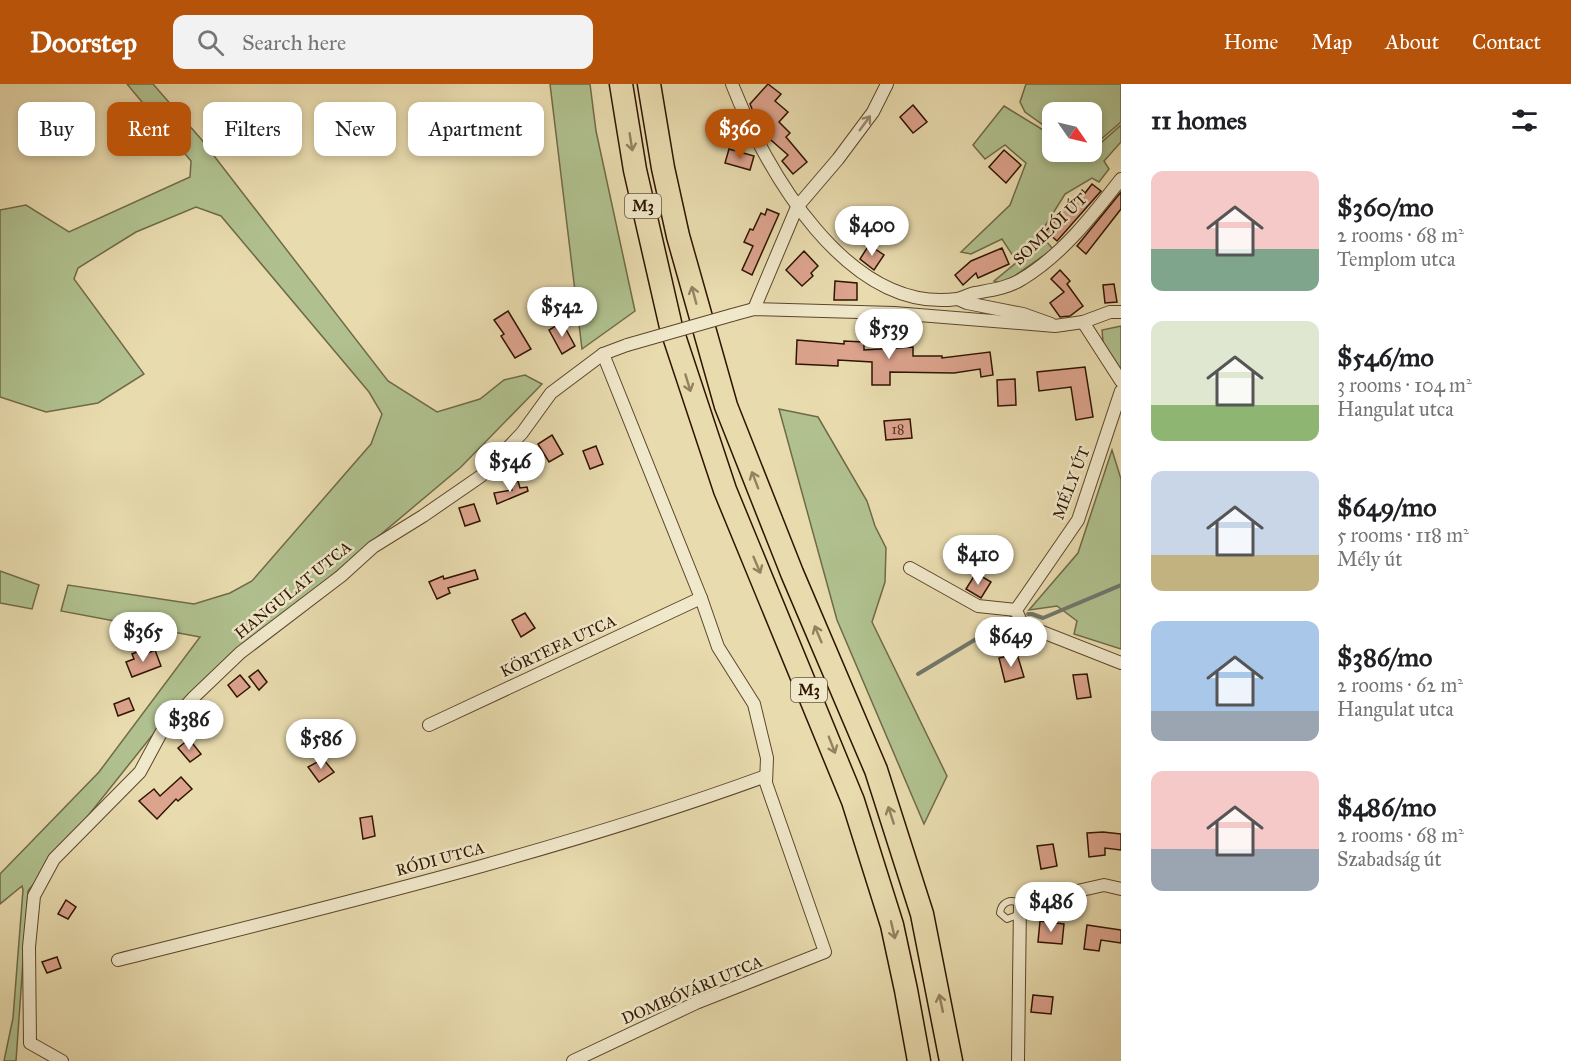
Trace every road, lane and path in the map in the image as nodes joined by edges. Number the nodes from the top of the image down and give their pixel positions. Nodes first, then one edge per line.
1 (621, 84) edge
2 (649, 84) edge
3 (732, 84) edge
4 (887, 84) edge
5 (1121, 179) edge
6 (797, 207) junction
7 (958, 299) junction
8 (754, 309) junction
9 (1121, 312) edge
10 (1083, 322) junction
11 (1055, 326) junction
12 (603, 354) junction
13 (1121, 381) edge
14 (1121, 391) edge
15 (910, 568) dead end
16 (701, 598) junction
17 (1016, 610) junction
18 (1121, 663) edge
19 (429, 725) dead end
20 (766, 776) junction
21 (1121, 889) edge
22 (118, 960) dead end
23 (62, 1061) edge
24 (573, 1061) edge
25 (919, 1061) edge
26 (951, 1061) edge
27 (1018, 1061) edge

1 -> 25 highway, M3
26 -> 2 highway, M3
3 - 6 street, SOMLÓI ÚT
6 -> 4 street
5 - 7 street, SOMLÓI ÚT
6 - 7 street, SOMLÓI ÚT
6 - 8 street
7 - 11 street, SOMLÓI ÚT
8 - 11 street, SOMLÓI ÚT
8 - 12 street, HANGULAT UTCA, bridge
9 - 10 street, SOMLÓI ÚT
10 - 11 street, SOMLÓI ÚT
10 - 13 street
12 - 16 street
12 - 23 street, HANGULAT UTCA
14 - 17 street, MÉLY ÚT
15 - 17 street
16 - 19 street, KÖRTEFA UTCA
16 - 20 street
17 - 18 street
20 - 22 street, RÓDI UTCA
20 - 24 street, DOMBÓVÁRI UTCA
21 - 27 street

